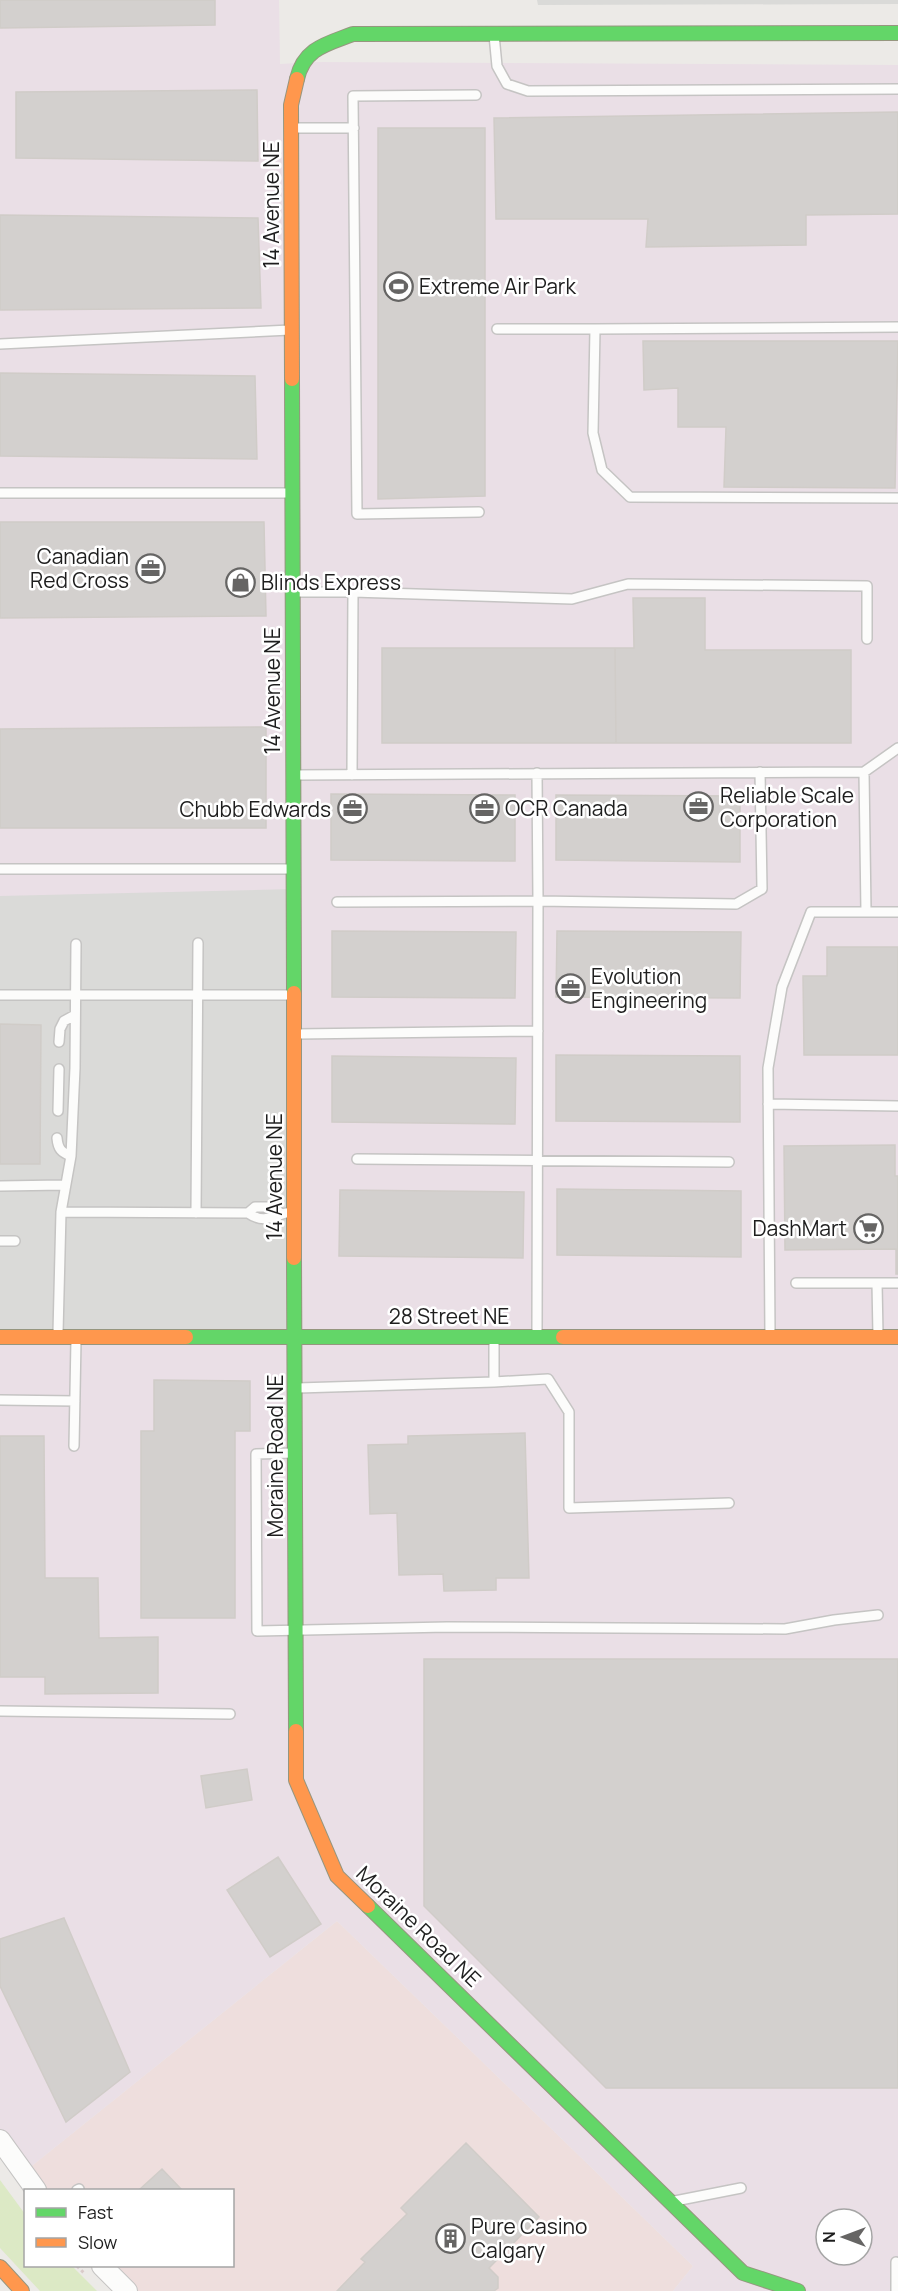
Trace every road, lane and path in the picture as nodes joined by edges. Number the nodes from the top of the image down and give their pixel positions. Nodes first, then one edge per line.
1 (494, 33) junction
2 (898, 33) edge
3 (898, 90) edge
4 (477, 95) dead end
5 (292, 128) junction
6 (354, 128) junction
7 (898, 327) edge
8 (497, 329) dead end
9 (595, 329) junction
10 (293, 330) junction
11 (0, 344) edge
12 (0, 493) edge
13 (293, 493) junction
14 (898, 498) edge
15 (479, 512) dead end
16 (293, 592) junction
17 (353, 592) junction
18 (867, 639) dead end
19 (895, 750) edge
20 (898, 763) edge
21 (760, 772) junction
22 (864, 772) junction
23 (537, 773) junction
24 (294, 775) junction
25 (352, 775) junction
26 (0, 869) edge
27 (294, 869) junction
28 (338, 902) dead end
29 (538, 902) junction
30 (866, 912) junction
31 (898, 912) edge
32 (198, 943) dead end
33 (76, 944) dead end
34 (0, 995) edge
35 (198, 995) junction
36 (295, 995) junction
37 (75, 996) junction
38 (75, 1015) junction
39 (538, 1031) junction
40 (295, 1034) junction
41 (59, 1042) dead end
42 (59, 1069) dead end
43 (768, 1104) junction
44 (898, 1106) edge
45 (58, 1111) dead end
46 (57, 1138) dead end
47 (71, 1156) junction
48 (357, 1158) dead end
49 (538, 1159) junction
50 (729, 1162) dead end
51 (64, 1185) junction
52 (0, 1186) edge
53 (61, 1212) junction
54 (295, 1212) junction
55 (196, 1213) junction
56 (0, 1240) edge
57 (15, 1240) dead end
58 (796, 1283) dead end
59 (877, 1283) junction
60 (898, 1283) edge
61 (0, 1337) edge
62 (58, 1337) junction
63 (76, 1337) junction
64 (296, 1337) junction
65 (494, 1337) junction
66 (537, 1337) junction
67 (770, 1337) junction
68 (878, 1337) junction
69 (898, 1337) edge
70 (494, 1382) junction
71 (296, 1389) junction
72 (0, 1400) edge
73 (75, 1401) junction
74 (74, 1446) dead end
75 (296, 1453) junction
76 (729, 1503) dead end
77 (878, 1615) dead end
78 (296, 1630) junction
79 (0, 1711) edge
80 (230, 1714) dead end
81 (0, 2140) edge
82 (741, 2188) dead end
83 (35, 2189) edge
84 (669, 2202) junction
85 (896, 2262) dead end
86 (0, 2267) edge
87 (104, 2267) edge
88 (22, 2291) edge
89 (127, 2291) edge
90 (798, 2291) edge
91 (896, 2291) edge

1 - 2 main road
1 - 3 lane
1 - 5 main road, 14 Avenue NE
4 - 6 lane
5 - 6 lane
5 - 10 main road, 14 Avenue NE
6 - 15 lane
7 - 9 lane
8 - 9 lane
9 - 14 lane
10 - 11 lane
10 - 13 main road, 14 Avenue NE
12 - 13 lane
13 - 16 main road, 14 Avenue NE
16 - 17 lane
16 - 24 main road, 14 Avenue NE
17 - 18 lane
17 - 25 lane
19 - 20 lane
19 - 22 lane
21 - 22 lane
21 - 23 lane
21 - 29 lane
22 - 30 lane
23 - 25 lane
23 - 29 lane
24 - 25 lane
24 - 27 main road, 14 Avenue NE
26 - 27 lane
27 - 36 main road, 14 Avenue NE
28 - 29 lane
29 - 39 lane
30 - 31 lane
30 - 43 lane
32 - 35 lane
33 - 37 lane
34 - 37 lane
35 - 36 lane
35 - 37 lane
35 - 55 lane
36 - 40 main road, 14 Avenue NE
37 - 38 lane
38 - 41 lane
38 - 47 lane
39 - 40 lane
39 - 49 lane
40 - 54 main road, 14 Avenue NE
42 - 45 lane
43 - 44 lane
43 - 67 lane
46 - 47 lane
47 - 51 lane
48 - 49 lane
49 - 50 lane
49 - 66 lane
51 - 52 lane
51 - 53 lane
53 - 55 lane
53 - 62 lane
54 - 55 lane
54 - 64 main road, 14 Avenue NE
56 - 57 lane
58 - 59 lane
59 - 60 lane
59 - 68 lane
61 - 62 main road, 28 Street NE
62 - 63 main road, 28 Street NE
63 - 64 main road, 28 Street NE
63 - 73 lane
64 - 65 main road, 28 Street NE
64 - 71 main road, Moraine Road NE
65 - 66 main road, 28 Street NE
65 - 70 lane
66 - 67 main road, 28 Street NE
67 - 68 main road, 28 Street NE
68 - 69 main road, 28 Street NE
70 - 71 lane
70 - 76 lane
71 - 75 main road, Moraine Road NE
72 - 73 lane
73 - 74 lane
75 - 78 main road, Moraine Road NE
75 - 78 lane
77 - 78 lane
78 - 84 main road, Moraine Road NE
79 - 80 lane
81 - 83 street
82 - 84 lane
84 - 90 main road, Moraine Road NE
85 - 91 lane
86 - 88 main road
87 - 89 street

